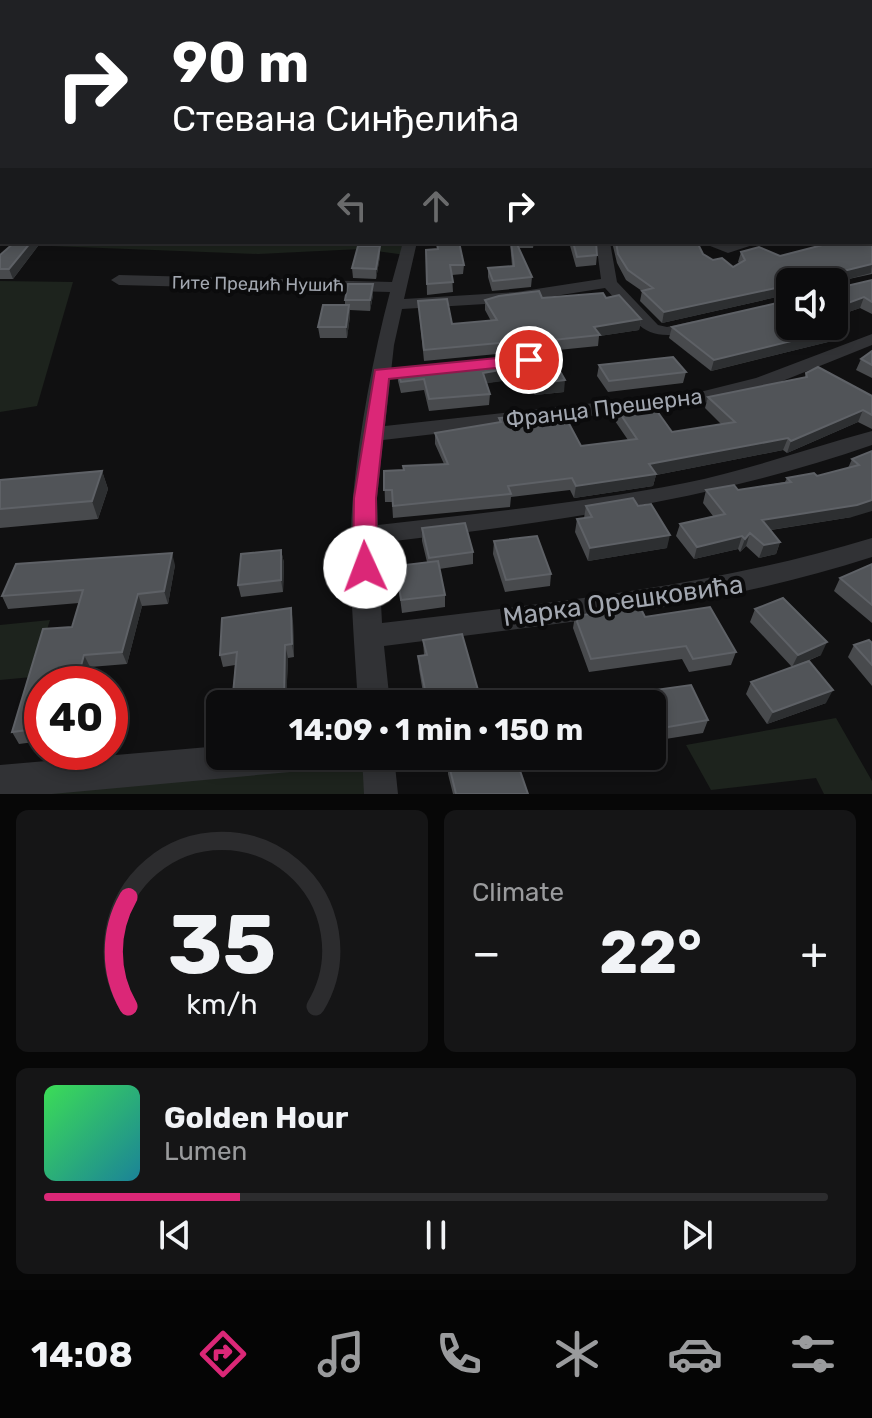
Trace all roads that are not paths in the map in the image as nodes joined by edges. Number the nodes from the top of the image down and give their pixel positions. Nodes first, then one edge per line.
1 (409, 244) edge
2 (603, 244) edge
3 (749, 244) edge
4 (712, 245) edge
5 (732, 269) edge
6 (119, 280) dead end
7 (609, 283) junction
8 (395, 296) junction
9 (706, 323) edge
10 (872, 339) edge
11 (408, 372) edge
12 (381, 374) junction
13 (375, 434) junction
14 (872, 438) edge
15 (363, 536) junction
16 (872, 547) edge
17 (370, 636) junction
18 (373, 690) edge
19 (206, 764) edge
20 (379, 770) edge
21 (0, 782) edge
22 (381, 794) edge

1 - 8 street
2 - 7 street
3 - 4 street
4 - 5 street
6 - 8 street, Гите Предић Нушић
7 - 8 street, Гите Предић Нушић
7 - 9 street
8 - 12 street
10 - 13 street, Франца Прешерна
11 - 12 street
12 - 13 street
13 - 15 street
14 - 15 street
15 - 17 street
16 - 17 street, Марка Орешковића
17 - 18 street
19 - 21 street
20 - 22 street

